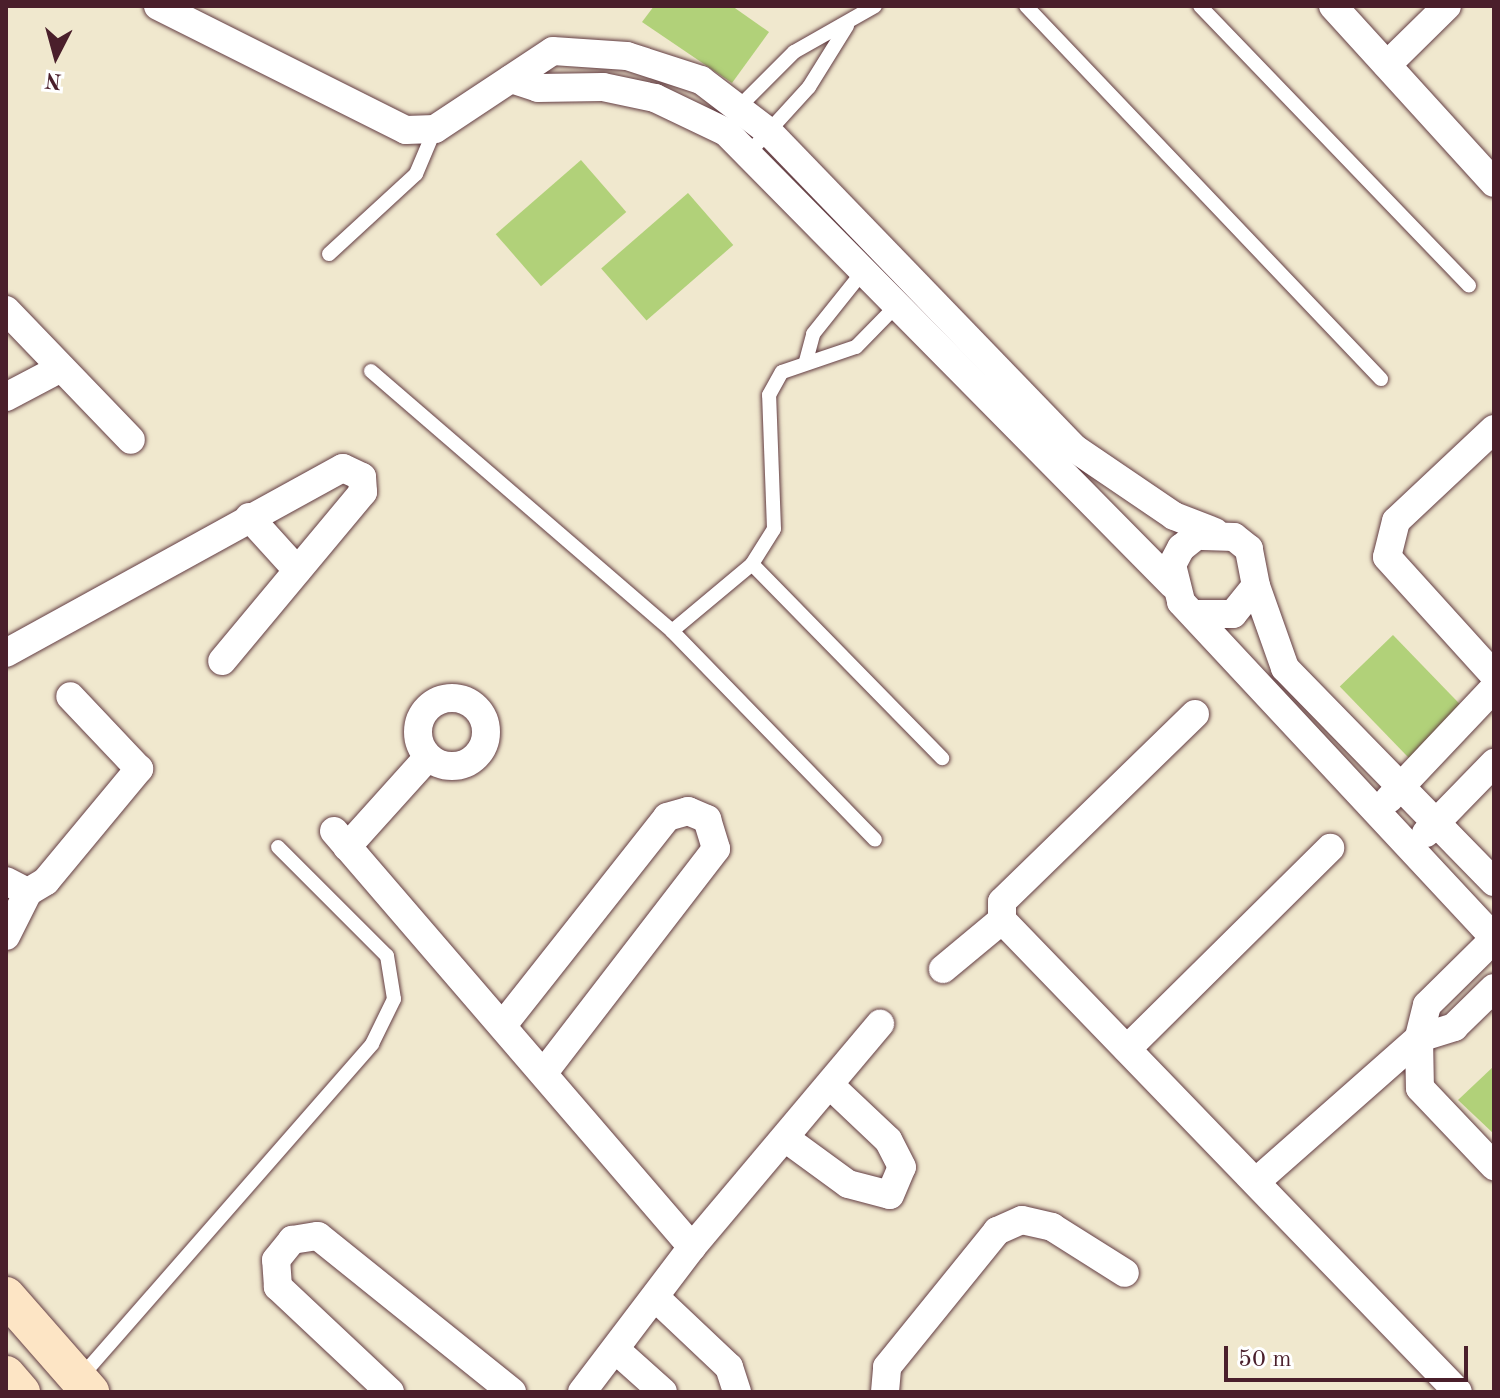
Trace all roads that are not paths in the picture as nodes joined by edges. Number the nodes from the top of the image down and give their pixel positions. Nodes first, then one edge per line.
1 (158, 6) edge
2 (875, 6) edge
3 (1026, 6) edge
4 (1200, 6) edge
5 (1333, 6) edge
6 (1447, 6) edge
7 (848, 25) junction
8 (600, 53) junction
9 (1387, 65) junction
10 (511, 79) junction
11 (701, 80) junction
12 (603, 87) junction
13 (740, 107) junction
14 (685, 112) junction
15 (435, 129) junction
16 (720, 129) junction
17 (769, 132) junction
18 (747, 155) junction
19 (1494, 183) edge
20 (883, 251) junction
21 (329, 254) dead end
22 (861, 272) junction
23 (1469, 286) dead end
24 (918, 287) junction
25 (895, 306) junction
26 (6, 310) edge
27 (806, 361) junction
28 (61, 368) junction
29 (371, 371) dead end
30 (1381, 379) dead end
31 (6, 397) edge
32 (1494, 429) edge
33 (131, 440) dead end
34 (249, 517) junction
35 (1215, 532) junction
36 (752, 564) junction
37 (297, 570) junction
38 (1173, 585) junction
39 (1256, 586) junction
40 (1197, 614) junction
41 (672, 631) junction
42 (6, 653) edge
43 (222, 661) dead end
44 (1494, 675) edge
45 (1494, 688) edge
46 (70, 696) dead end
47 (1195, 714) dead end
48 (428, 757) dead end
49 (942, 758) dead end
50 (1494, 763) edge
51 (1403, 786) junction
52 (1377, 810) junction
53 (1437, 821) junction
54 (875, 840) dead end
55 (278, 847) dead end
56 (1330, 848) dead end
57 (1411, 848) junction
58 (1494, 882) edge
59 (17, 887) edge
60 (1002, 920) junction
61 (6, 936) edge
62 (1494, 938) edge
63 (943, 969) dead end
64 (1494, 988) edge
65 (880, 1024) dead end
66 (503, 1025) junction
67 (1419, 1038) junction
68 (1127, 1049) junction
69 (544, 1072) junction
70 (832, 1087) junction
71 (785, 1138) junction
72 (1494, 1166) edge
73 (1258, 1180) junction
74 (692, 1247) junction
75 (1125, 1273) dead end
76 (6, 1296) edge
77 (657, 1299) junction
78 (616, 1350) junction
79 (6, 1375) edge
80 (84, 1386) edge
81 (21, 1392) edge
82 (390, 1392) edge
83 (512, 1392) edge
84 (582, 1392) edge
85 (663, 1392) edge
86 (737, 1392) edge
87 (885, 1392) edge
88 (1458, 1392) edge

1 - 15 street
2 - 7 lane
3 - 30 lane
4 - 23 lane
5 - 9 street
6 - 9 street
7 - 13 lane
7 - 17 lane
8 - 10 street
8 - 11 street
8 - 12 street
9 - 19 street
10 - 12 street
10 - 15 street
11 - 13 street
11 - 14 street
12 - 14 street
13 - 16 lane
13 - 17 street
14 - 16 street
15 - 21 lane
16 - 18 street
17 - 18 lane
17 - 20 street
18 - 22 street
20 - 22 lane
20 - 24 street
22 - 25 street
22 - 27 lane
24 - 25 lane
24 - 35 street
25 - 27 lane
25 - 38 street
26 - 28 street
27 - 36 lane
28 - 31 street
28 - 33 street
29 - 41 lane
32 - 44 street
34 - 37 street
34 - 37 street
34 - 42 street
35 - 38 street
35 - 39 street
36 - 41 lane
36 - 49 lane
37 - 43 street
38 - 40 street
39 - 40 street
39 - 51 street
40 - 52 street
41 - 54 lane
45 - 51 street
46 - 59 street
47 - 60 street
48 - 66 street
50 - 53 street
51 - 52 street
51 - 53 street
52 - 57 street
53 - 57 street
53 - 58 street
55 - 80 lane
56 - 68 street
57 - 62 street
59 - 61 street
60 - 63 street
60 - 68 street
62 - 67 street
64 - 67 street
65 - 70 street
66 - 69 street
66 - 69 street
67 - 72 street
67 - 73 street
68 - 73 street
69 - 74 street
70 - 71 street
70 - 71 street
71 - 74 street
73 - 88 street
74 - 77 street
75 - 87 street
76 - 80 main road
77 - 78 street
77 - 86 street
78 - 84 street
78 - 85 street
79 - 81 main road
82 - 83 street

